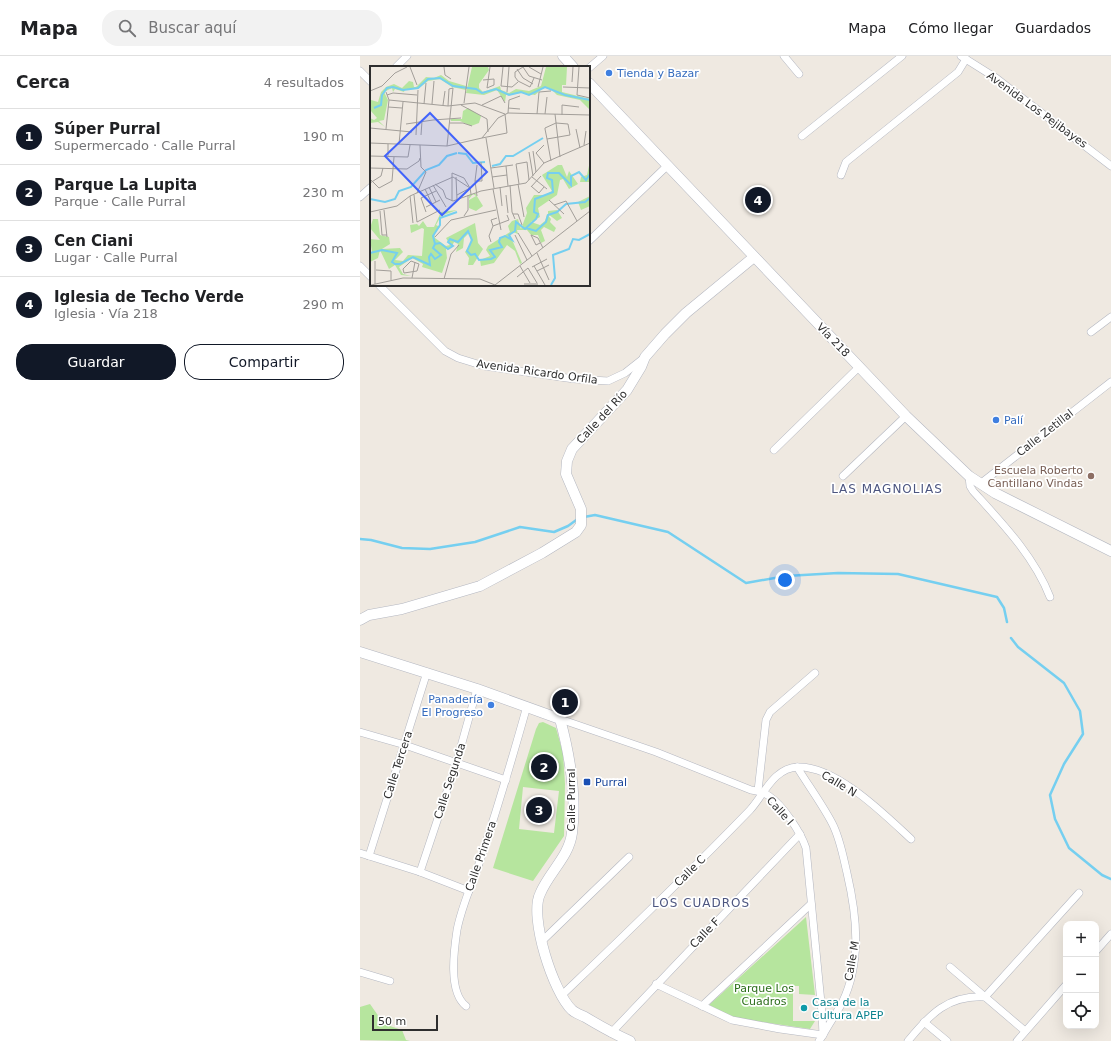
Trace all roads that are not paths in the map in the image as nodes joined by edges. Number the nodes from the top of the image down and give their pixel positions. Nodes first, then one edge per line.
1 (407, 56) edge
2 (563, 56) edge
3 (603, 56) edge
4 (784, 56) edge
5 (902, 56) edge
6 (964, 58) edge
7 (397, 66) edge
8 (572, 66) edge
9 (590, 67) edge
10 (360, 71) edge
11 (799, 74) dead end
12 (370, 81) edge
13 (590, 84) edge
14 (802, 136) dead end
15 (668, 166) junction
16 (1111, 166) edge
17 (841, 175) dead end
18 (370, 188) edge
19 (360, 197) edge
20 (590, 241) edge
21 (754, 257) junction
22 (360, 266) edge
23 (370, 276) edge
24 (380, 286) edge
25 (1111, 316) edge
26 (1091, 332) dead end
27 (645, 357) junction
28 (859, 367) junction
29 (1111, 382) edge
30 (906, 416) junction
31 (774, 450) dead end
32 (843, 476) dead end
33 (969, 476) junction
34 (980, 484) junction
35 (1111, 551) edge
36 (1050, 597) dead end
37 (360, 620) edge
38 (360, 652) edge
39 (427, 672) junction
40 (814, 673) dead end
41 (477, 689) junction
42 (527, 706) junction
43 (560, 719) junction
44 (360, 732) edge
45 (405, 745) junction
46 (456, 764) junction
47 (797, 767) junction
48 (506, 780) junction
49 (761, 792) junction
50 (800, 834) junction
51 (911, 839) dead end
52 (360, 853) edge
53 (369, 856) junction
54 (629, 857) dead end
55 (420, 872) junction
56 (469, 891) junction
57 (1079, 893) dead end
58 (811, 904) junction
59 (1111, 934) edge
60 (542, 941) junction
61 (1099, 948) edge
62 (950, 967) dead end
63 (360, 972) edge
64 (390, 981) dead end
65 (656, 984) junction
66 (1063, 988) edge
67 (562, 995) junction
68 (985, 997) junction
69 (466, 1006) dead end
70 (702, 1006) junction
71 (924, 1022) junction
72 (1025, 1031) junction
73 (612, 1033) junction
74 (821, 1038) edge
75 (630, 1041) edge
76 (908, 1041) edge
77 (947, 1041) edge
78 (1018, 1041) edge

1 - 7 street
2 - 8 street
3 - 9 street
4 - 11 street
5 - 14 street
6 - 16 street, Avenida Los Pejibayes
6 - 17 street
10 - 12 street
13 - 15 street, Vía 218
15 - 20 street
15 - 21 street, Vía 218
18 - 19 street
21 - 27 street, Calle del Río
21 - 28 street, Vía 218
22 - 23 street
24 - 27 street, Avenida Ricardo Orfila
25 - 26 street
27 - 37 street, Calle del Río
28 - 30 street, Vía 218
28 - 31 street
29 - 34 street, Calle Zetillal
30 - 32 street
30 - 33 street, Vía 218
33 - 34 street, Vía 218
33 - 36 street
34 - 35 street, Vía 218
38 - 39 street
39 - 41 street
39 - 45 street, Calle Tercera
40 - 49 street
41 - 42 street
41 - 46 street, Calle Segunda
42 - 43 street
42 - 48 street, Calle Primera
43 - 49 street, Calle I
43 - 60 street, Calle Purral
44 - 45 street
45 - 46 street
45 - 53 street, Calle Tercera
46 - 48 street
46 - 55 street, Calle Segunda
47 - 49 street
47 - 51 street, Calle N
47 - 74 street, Calle M
48 - 56 street, Calle Primera
49 - 50 street, Calle I
49 - 67 street, Calle C
50 - 58 street, Calle I
50 - 65 street, Calle F
52 - 53 street
53 - 55 street
54 - 60 street
55 - 56 street
56 - 69 street, Calle Primera
57 - 68 street
58 - 70 street
58 - 74 street, Calle I
59 - 61 street
60 - 67 street, Calle Purral
62 - 68 street
63 - 64 street
65 - 70 street
65 - 73 street, Calle F
66 - 72 street
67 - 73 street, Calle Purral
68 - 71 street
68 - 72 street
70 - 74 street
71 - 76 street
71 - 77 street
72 - 78 street
73 - 75 street, Calle Purral

